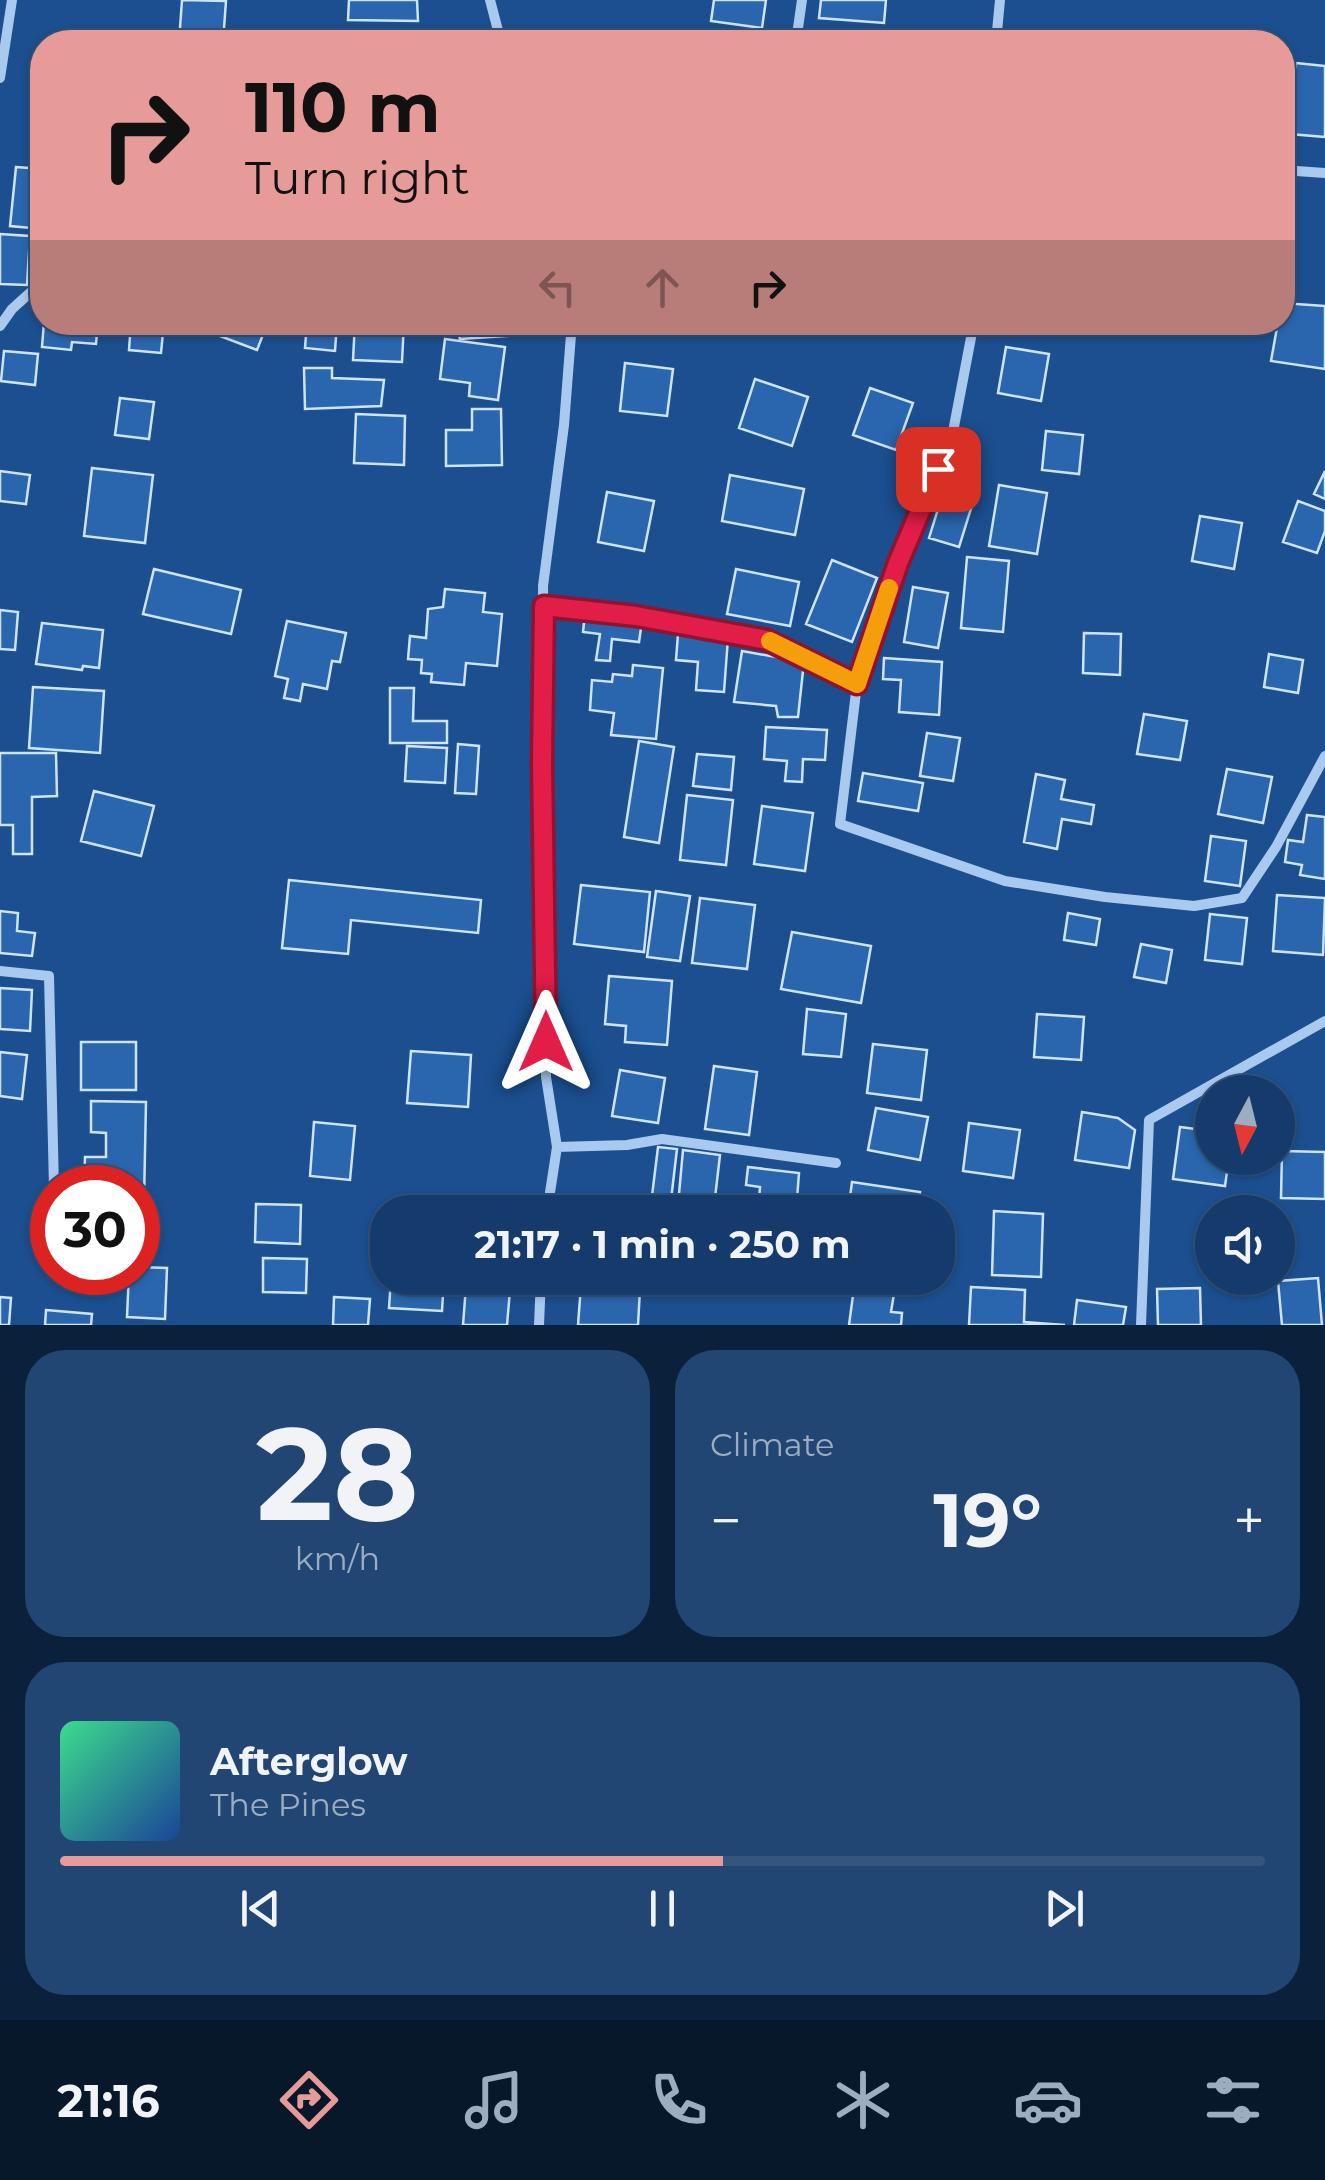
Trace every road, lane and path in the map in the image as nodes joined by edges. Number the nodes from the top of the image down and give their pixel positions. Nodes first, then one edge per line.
1 (12, 0) edge
2 (490, 0) edge
3 (802, 0) edge
4 (1000, 0) edge
5 (498, 30) edge
6 (798, 30) edge
7 (997, 30) edge
8 (0, 78) edge
9 (1295, 171) edge
10 (1325, 173) edge
11 (30, 293) edge
12 (0, 326) edge
13 (571, 335) edge
14 (972, 335) edge
15 (544, 606) junction
16 (857, 684) junction
17 (1325, 756) edge
18 (0, 971) edge
19 (1325, 1021) edge
20 (557, 1147) junction
21 (836, 1163) dead end
22 (53, 1165) edge
23 (550, 1195) edge
24 (540, 1295) edge
25 (539, 1325) edge
26 (1141, 1325) edge

1 - 8 street
2 - 5 street
3 - 6 street
4 - 7 street
9 - 10 street
11 - 12 street
13 - 15 street
14 - 16 street
15 - 16 street
15 - 20 street
16 - 17 street
18 - 22 street
19 - 26 street
20 - 21 street
20 - 23 street
24 - 25 street

